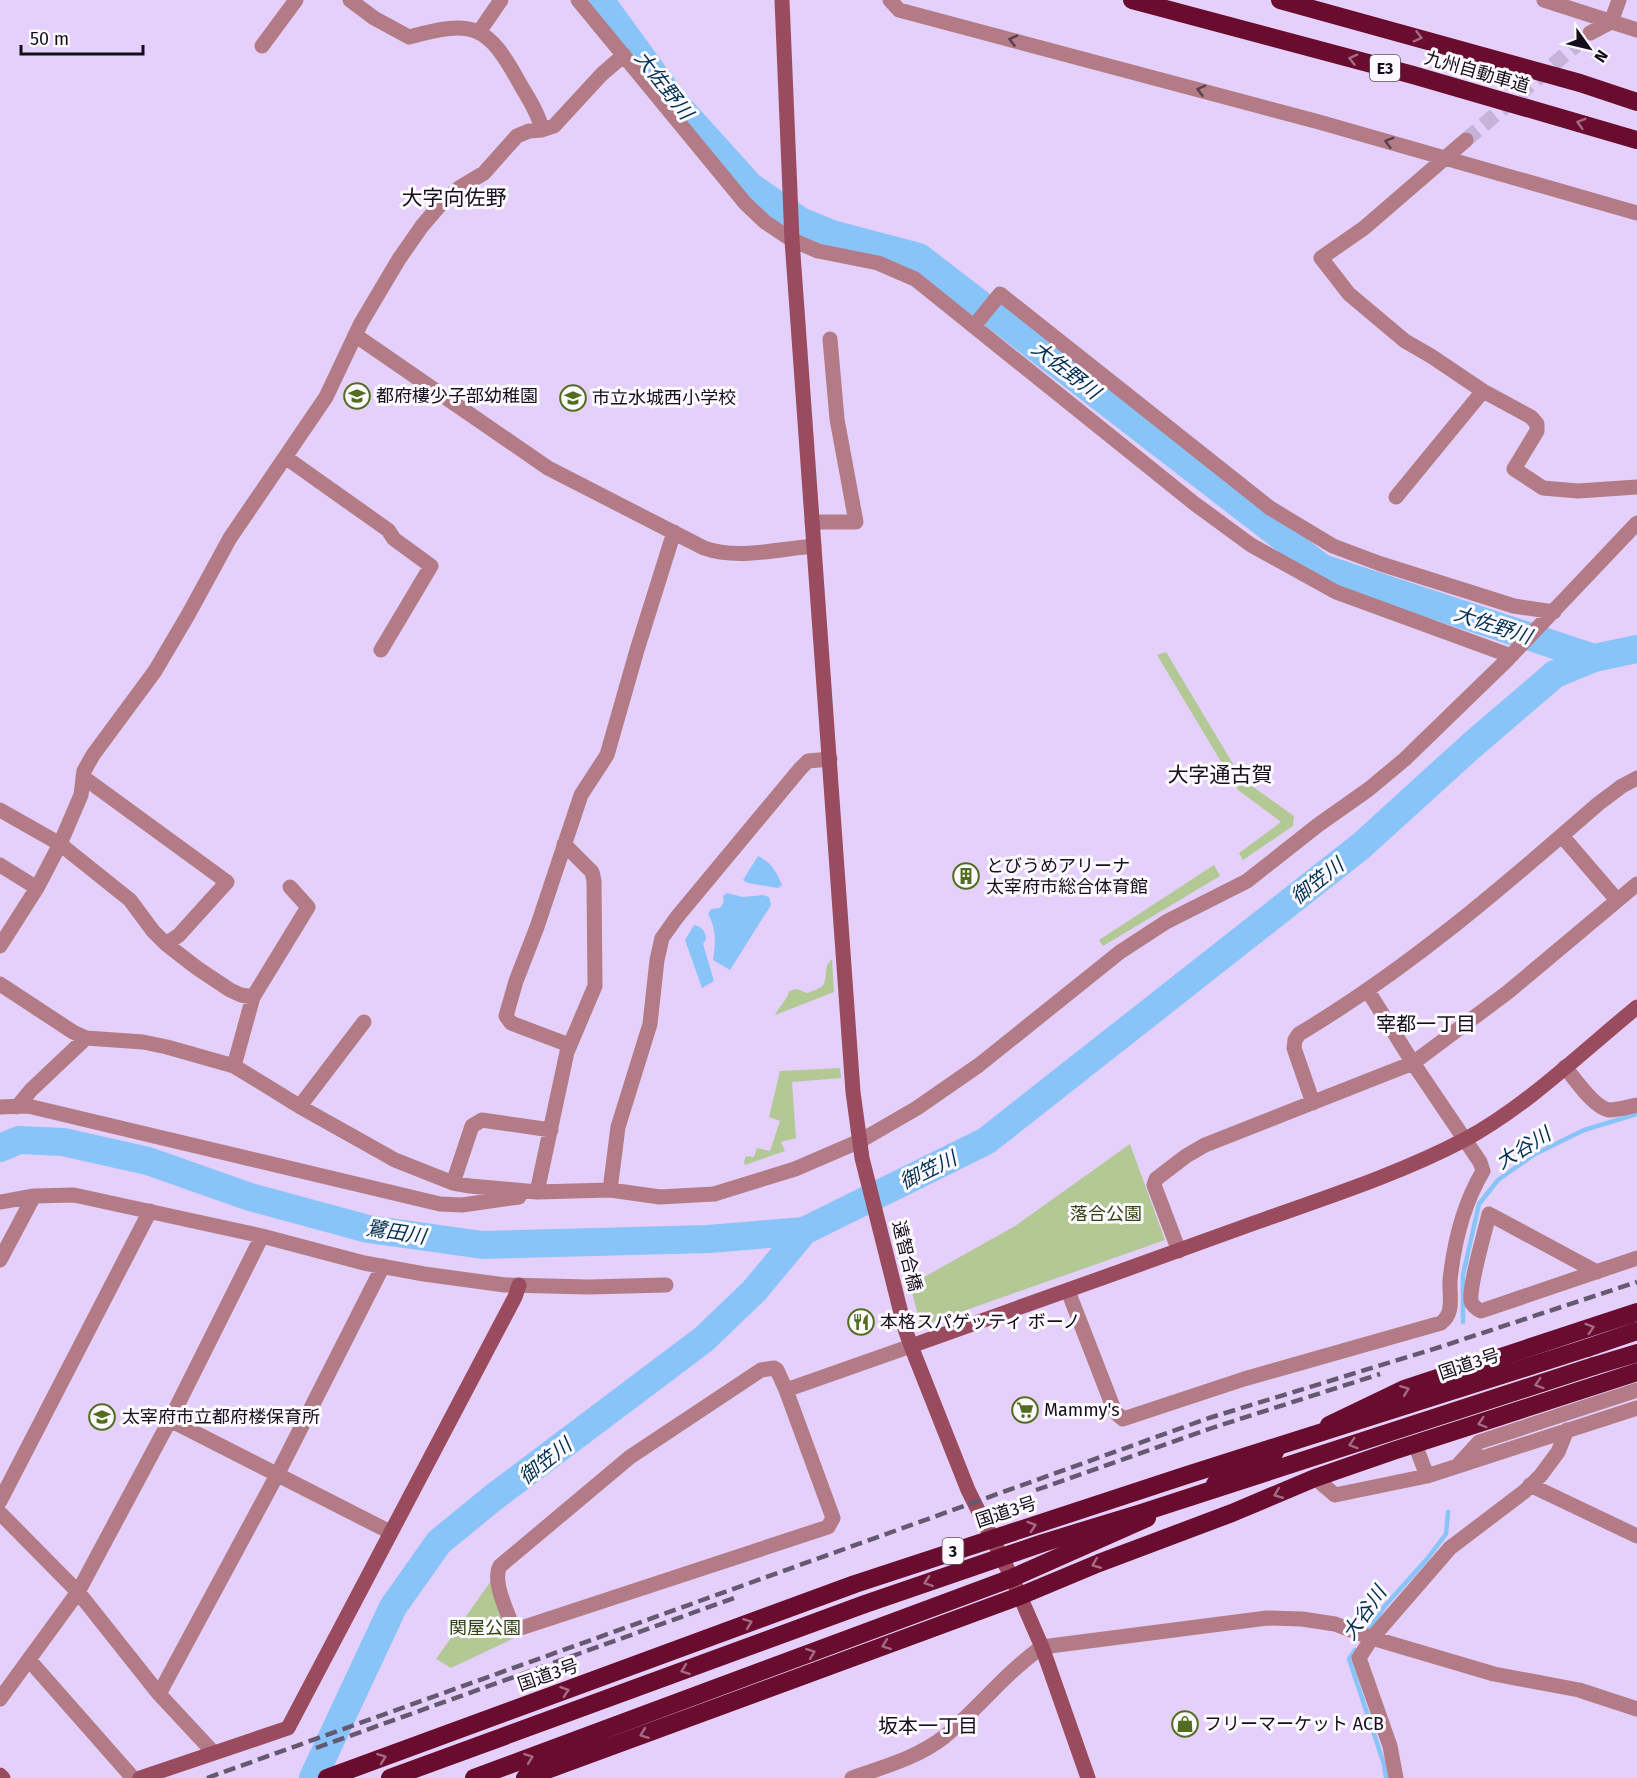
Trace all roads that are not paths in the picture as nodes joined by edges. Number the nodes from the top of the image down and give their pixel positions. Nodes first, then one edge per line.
1 (296, 0) edge
2 (350, 0) edge
3 (501, 0) edge
4 (578, 0) edge
5 (783, 0) edge
6 (890, 0) edge
7 (1132, 0) edge
8 (1280, 0) edge
9 (1544, 0) edge
10 (1619, 0) edge
11 (1611, 22) junction
12 (1637, 30) edge
13 (479, 32) junction
14 (1590, 33) tunnel mouth
15 (262, 46) dead end
16 (624, 55) junction
17 (1637, 102) edge
18 (542, 130) junction
19 (1466, 140) tunnel mouth
20 (1637, 140) edge
21 (1445, 158) junction
22 (1637, 213) edge
23 (792, 240) junction
24 (974, 326) junction
25 (355, 335) junction
26 (830, 339) dead end
27 (1483, 391) junction
28 (285, 457) junction
29 (1637, 487) edge
30 (1396, 497) dead end
31 (812, 522) junction
32 (1637, 523) edge
33 (674, 532) junction
34 (814, 546) junction
35 (1551, 614) junction
36 (381, 650) dead end
37 (1513, 654) junction
38 (830, 759) junction
39 (83, 777) junction
40 (1637, 778) edge
41 (0, 810) edge
42 (1562, 836) junction
43 (60, 844) junction
44 (564, 844) junction
45 (0, 865) edge
46 (1637, 884) edge
47 (290, 887) dead end
48 (37, 888) junction
49 (1617, 900) junction
50 (166, 944) junction
51 (0, 946) edge
52 (0, 984) edge
53 (1368, 991) junction
54 (253, 997) junction
55 (1637, 1007) edge
56 (364, 1022) dead end
57 (86, 1038) junction
58 (569, 1045) junction
59 (1413, 1063) junction
60 (234, 1066) junction
61 (1565, 1068) junction
62 (1313, 1103) junction
63 (1637, 1105) edge
64 (300, 1106) junction
65 (0, 1107) edge
66 (16, 1107) junction
67 (550, 1130) junction
68 (1465, 1139) junction
69 (860, 1141) junction
70 (453, 1182) junction
71 (610, 1191) junction
72 (537, 1192) junction
73 (34, 1196) junction
74 (0, 1202) edge
75 (150, 1211) junction
76 (262, 1236) junction
77 (1179, 1251) junction
78 (1637, 1258) edge
79 (0, 1260) edge
80 (383, 1266) junction
81 (1597, 1272) junction
82 (519, 1285) junction
83 (666, 1285) dead end
84 (1068, 1291) junction
85 (1637, 1312) edge
86 (1637, 1331) edge
87 (910, 1346) junction
88 (1637, 1353) edge
89 (1637, 1372) edge
90 (786, 1390) junction
91 (1637, 1390) edge
92 (1637, 1408) edge
93 (170, 1420) junction
94 (1568, 1430) junction
95 (1414, 1444) junction
96 (1458, 1466) junction
97 (278, 1475) junction
98 (1426, 1476) junction
99 (1315, 1478) junction
100 (1530, 1485) junction
101 (0, 1501) edge
102 (0, 1513) edge
103 (390, 1532) junction
104 (1637, 1536) edge
105 (1012, 1578) junction
106 (78, 1592) junction
107 (1020, 1596) junction
108 (1372, 1638) junction
109 (1042, 1647) junction
110 (30, 1661) junction
111 (159, 1694) junction
112 (0, 1699) edge
113 (1637, 1709) edge
114 (213, 1752) junction
115 (133, 1778) edge
116 (140, 1778) edge
117 (327, 1778) edge
118 (390, 1778) edge
119 (474, 1778) edge
120 (525, 1778) edge
121 (852, 1778) edge
122 (1088, 1778) edge
123 (1396, 1778) edge

1 - 15 street
2 - 13 street
3 - 13 street
4 - 16 street
5 - 23 street, 遠智合橋
21 -> 6 street
20 -> 7 highway, 九州自動車道 / E3
8 -> 17 highway, 九州自動車道 / E3
9 - 11 street
10 - 11 street
11 - 12 street
11 - 14 street
13 - 18 street
16 - 18 street
16 - 23 street
18 - 25 street
19 - 21 street
21 - 22 street
21 - 27 street
23 - 24 street
23 - 31 street, 遠智合橋
24 - 35 street
24 - 37 street
25 - 28 street
25 - 33 street
26 - 31 street
27 - 29 street
27 - 30 street
28 - 36 street
28 - 39 street
31 - 34 street, 遠智合橋
32 - 35 street
33 - 34 street
33 - 44 street
34 - 38 street, 遠智合橋
35 - 37 street
37 - 69 street
38 - 69 street, 遠智合橋
38 - 71 street
39 - 43 street
39 - 50 street
40 - 42 street
41 - 43 street
42 - 49 street
42 - 53 street
43 - 48 street
43 - 50 street
44 - 58 street
44 - 58 street
45 - 48 street
46 - 49 street
47 - 54 street
48 - 51 street
49 - 59 street
50 - 54 street
52 - 57 street
53 - 59 street
53 - 62 street
54 - 60 street
55 - 61 street
56 - 64 street
57 - 60 street
57 - 66 street
58 - 67 street
59 - 62 street
59 - 68 street
60 - 64 street
61 - 63 street
61 - 68 street
62 - 77 street
64 - 70 street
65 - 66 street
66 - 72 street
67 - 70 street
67 - 72 street
68 - 77 street
68 - 84 street
69 - 71 street
69 - 87 street, 遠智合橋
70 - 72 street
71 - 72 street
73 - 74 street
73 - 75 street
73 - 79 street
75 - 76 street
75 - 101 street
76 - 80 street
76 - 93 street
77 - 84 street
78 - 81 street
80 - 82 street
80 - 97 street
81 - 81 street
82 - 83 street
82 - 103 street
84 - 87 street
105 -> 85 highway
117 -> 86 highway, 国道3号 / 3, bridge
87 - 90 street
87 - 105 street, 遠智合橋
88 -> 118 highway, 3, bridge
89 -> 95 highway
90 - 90 street
91 - 96 street
92 - 94 street
93 - 97 street
93 - 106 street
94 - 96 street
94 - 100 street
95 - 98 street
95 - 99 highway
96 - 98 street
97 - 103 street
97 - 111 street
98 - 99 street
99 -> 107 highway
100 - 104 street
100 - 108 street
102 - 106 street
103 - 114 street
105 - 107 street, 遠智合橋
119 -> 105 highway
106 - 110 street
106 - 111 street
107 - 109 street, 遠智合橋
107 -> 120 highway
108 - 109 street
108 - 113 street
108 - 123 street
109 - 121 street
109 - 122 street, 遠智合橋
110 - 112 street
110 - 115 street
111 - 114 street
114 - 116 street

